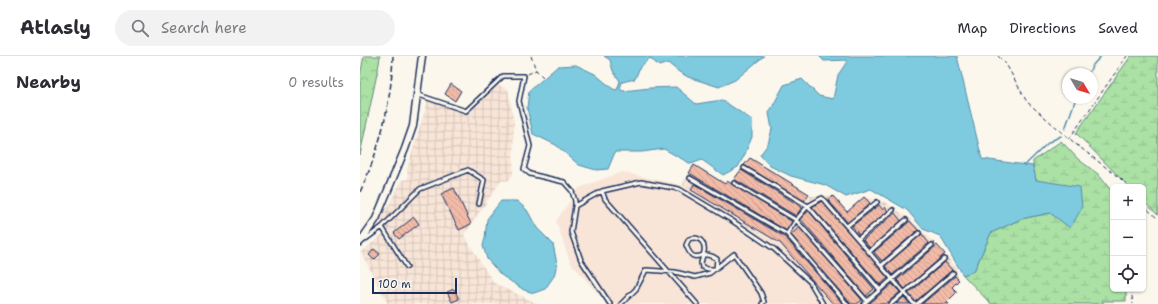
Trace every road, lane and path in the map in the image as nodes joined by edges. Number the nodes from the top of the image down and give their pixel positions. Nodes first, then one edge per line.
1 (422, 56) edge
2 (531, 56) edge
3 (998, 56) edge
4 (1127, 56) edge
5 (536, 70) junction
6 (524, 76) junction
7 (543, 77) dead end
8 (416, 94) junction
9 (1069, 138) junction
10 (744, 168) dead end
11 (690, 178) dead end
12 (734, 182) dead end
13 (1126, 184) edge
14 (602, 191) junction
15 (877, 202) dead end
16 (479, 204) dead end
17 (575, 206) junction
18 (808, 206) junction
19 (1146, 208) edge
20 (893, 210) dead end
21 (1158, 219) edge
22 (796, 220) junction
23 (906, 220) dead end
24 (847, 226) junction
25 (382, 228) junction
26 (919, 233) dead end
27 (787, 234) junction
28 (858, 239) junction
29 (360, 243) edge
30 (932, 246) dead end
31 (869, 252) junction
32 (703, 255) junction
33 (944, 259) dead end
34 (881, 266) junction
35 (407, 267) dead end
36 (716, 268) junction
37 (668, 272) junction
38 (953, 274) dead end
39 (892, 279) junction
40 (880, 290) junction
41 (1131, 292) edge
42 (904, 293) junction
43 (867, 301) junction
44 (610, 304) edge
45 (621, 304) edge
46 (697, 304) edge
47 (762, 304) edge
48 (823, 304) edge
49 (847, 304) edge
50 (864, 304) edge
51 (891, 304) edge
52 (914, 304) edge
53 (917, 304) edge
54 (1132, 304) edge

1 - 8 street
2 - 5 path
3 - 9 path
4 - 9 path
5 - 6 path
5 - 7 path
6 - 8 lane
6 - 17 lane
8 - 29 street
9 - 13 path
10 - 18 lane
11 - 27 lane
12 - 22 lane
14 - 17 lane
14 - 37 lane
14 - 48 lane
15 - 24 lane
16 - 25 lane
17 - 44 lane
18 - 22 lane
18 - 24 lane
18 - 40 lane
19 - 21 path
20 - 28 lane
22 - 27 lane
22 - 43 lane
23 - 31 lane
24 - 28 lane
25 - 29 lane
25 - 35 lane
26 - 34 lane
27 - 49 lane
28 - 31 lane
30 - 39 lane
31 - 34 lane
32 - 32 lane
32 - 36 lane
32 - 36 lane
33 - 42 lane
34 - 39 lane
36 - 37 lane
36 - 47 lane
37 - 45 lane
37 - 46 lane
38 - 53 lane
39 - 40 lane
39 - 42 lane
40 - 43 lane
41 - 54 path
42 - 51 lane
42 - 52 lane
43 - 50 lane

